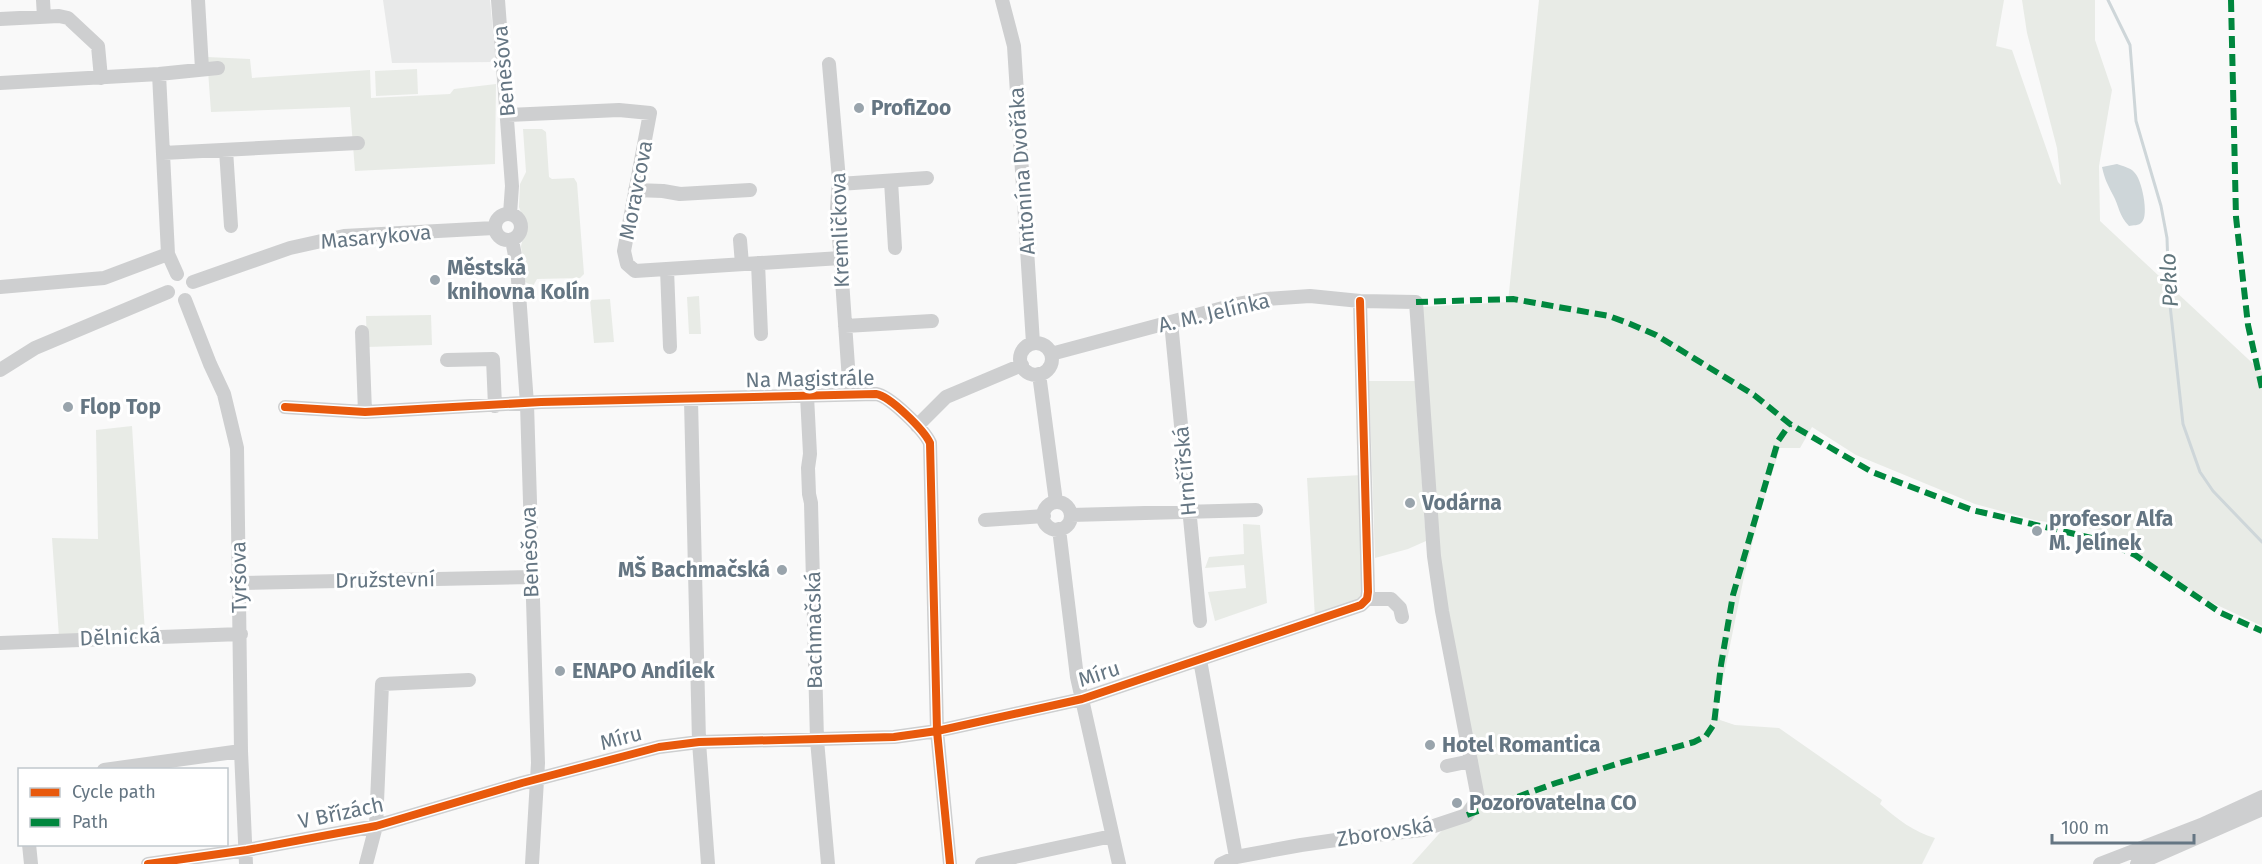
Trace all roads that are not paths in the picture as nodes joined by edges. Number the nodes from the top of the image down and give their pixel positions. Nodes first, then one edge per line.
1 (43, 0) edge
2 (198, 0) edge
3 (498, 0) edge
4 (1002, 0) edge
5 (44, 17) junction
6 (0, 19) edge
7 (829, 64) dead end
8 (218, 68) dead end
9 (202, 69) junction
10 (159, 74) junction
11 (101, 78) junction
12 (0, 83) edge
13 (508, 115) junction
14 (358, 143) dead end
15 (226, 150) junction
16 (163, 153) junction
17 (927, 178) dead end
18 (891, 181) junction
19 (839, 184) junction
20 (635, 190) junction
21 (750, 190) dead end
22 (510, 214) junction
23 (231, 226) dead end
24 (494, 228) junction
25 (512, 240) junction
26 (740, 240) dead end
27 (895, 248) dead end
28 (168, 254) junction
29 (841, 258) junction
30 (758, 263) junction
31 (742, 264) junction
32 (667, 269) junction
33 (177, 274) junction
34 (193, 282) junction
35 (0, 287) edge
36 (168, 292) junction
37 (185, 300) junction
38 (1360, 301) junction
39 (1416, 302) joint
40 (932, 321) dead end
41 (1171, 322) junction
42 (845, 326) junction
43 (362, 332) dead end
44 (761, 333) dead end
45 (1033, 343) junction
46 (670, 347) dead end
47 (1051, 354) junction
48 (447, 360) dead end
49 (1022, 365) junction
50 (0, 370) edge
51 (1039, 374) junction
52 (850, 395) junction
53 (807, 396) junction
54 (691, 400) junction
55 (527, 404) junction
56 (495, 406) junction
57 (285, 407) dead end
58 (365, 412) junction
59 (917, 426) junction
60 (1056, 502) junction
61 (1256, 510) dead end
62 (1189, 512) junction
63 (1071, 515) junction
64 (1044, 516) junction
65 (985, 520) dead end
66 (1059, 529) junction
67 (531, 577) junction
68 (240, 583) junction
69 (1367, 599) junction
70 (1402, 617) dead end
71 (1200, 621) dead end
72 (241, 634) junction
73 (0, 643) edge
74 (1200, 660) junction
75 (469, 680) dead end
76 (1082, 699) junction
77 (937, 731) junction
78 (817, 740) junction
79 (699, 742) junction
80 (241, 751) junction
81 (1471, 761) junction
82 (1447, 766) dead end
83 (118, 768) edge
84 (538, 779) junction
85 (2262, 797) edge
86 (2262, 809) edge
87 (376, 826) junction
88 (1112, 836) junction
89 (29, 846) edge
90 (1236, 856) junction
91 (246, 857) edge
92 (31, 864) edge
93 (148, 864) edge
94 (366, 864) edge
95 (532, 864) edge
96 (708, 864) edge
97 (828, 864) edge
98 (950, 864) edge
99 (982, 864) edge
100 (1119, 864) edge
101 (1221, 864) edge
102 (2100, 864) edge
103 (2137, 864) edge

1 - 5 street
2 - 9 street
3 - 13 street, Benešova
4 - 45 street, Antonína Dvořáka
5 - 6 street
5 - 11 street
7 - 19 street, Kremličkova
8 - 9 street
9 - 10 street
10 - 11 street
10 - 16 street
11 - 12 street
13 - 20 street, Moravcova
13 - 22 street, Benešova
14 - 15 street
15 - 16 street
15 - 23 street
16 - 28 street
17 - 18 street
18 - 19 street
18 - 27 street
19 - 29 street, Kremličkova
20 - 21 street
20 - 32 street, Moravcova
22 - 24 street
22 - 25 street, Benešova
24 - 25 street
24 - 34 street, Masarykova
25 - 55 street, Benešova
26 - 31 street
28 - 33 street
28 - 35 street
29 - 30 street, Moravcova
29 - 42 street, Kremličkova
30 - 31 street, Moravcova
30 - 44 street
31 - 32 street, Moravcova
32 - 46 street
33 - 34 street
33 - 36 street
34 - 37 street
36 - 37 street
36 - 50 street
37 - 68 street, Tyršova
38 - 39 street, A. M. Jelínka
38 - 41 street, A. M. Jelínka
38 - 69 street
39 - 81 street, Zborovská
40 - 42 street
41 - 47 street, A. M. Jelínka
41 - 62 street, Hrnčířská
42 - 52 street, Kremličkova
43 - 58 street
45 - 47 street
45 - 49 street
47 - 51 street
48 - 56 street
49 - 51 street
49 - 59 street
51 - 60 street
52 - 53 street, Na Magistrále
52 - 59 street, Na Magistrále
53 - 54 street, Na Magistrále
53 - 78 street, Bachmačská
54 - 55 street, Na Magistrále
54 - 79 street
55 - 56 street, Na Magistrále
55 - 67 street, Benešova
56 - 58 street, Na Magistrále
57 - 58 street, Na Magistrále
59 - 77 street, Na Magistrále
60 - 63 street
60 - 64 street
61 - 62 street
62 - 63 street
62 - 71 street, Hrnčířská
63 - 66 street
64 - 65 street
64 - 66 street
66 - 76 street
67 - 68 street, Družstevní
67 - 84 street, Benešova
68 - 72 street, Tyršova
69 - 70 street
69 - 74 street, Míru
72 - 73 street, Dělnická
72 - 80 street, Tyršova
74 - 76 street, Míru
74 - 90 street
75 - 87 street
76 - 77 street, Míru
76 - 88 street
77 - 78 street, Míru
77 - 98 street, Na Magistrále
78 - 79 street, Míru
78 - 97 street, Bachmačská
79 - 84 street, Míru
79 - 96 street
80 - 83 street
80 - 91 street, Tyršova
81 - 82 street
81 - 90 street, Zborovská
84 - 87 street, V Břízách
84 - 95 street, Benešova
85 - 102 street
86 - 103 street
87 - 91 street, V Břízách
87 - 94 street
88 - 99 street
88 - 100 street
89 - 92 street
90 - 101 street, Zborovská
91 - 93 street, V Břízách

